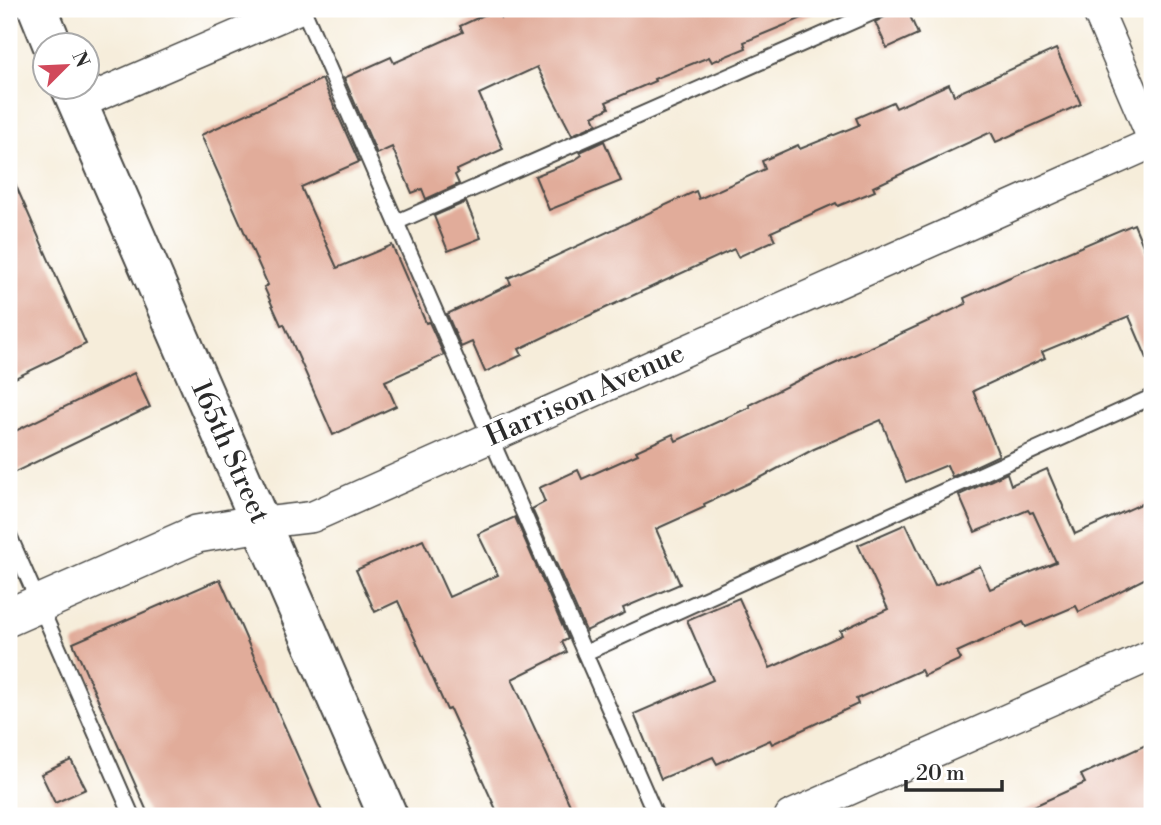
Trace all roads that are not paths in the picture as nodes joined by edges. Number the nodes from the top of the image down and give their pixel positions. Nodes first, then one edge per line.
1 (38, 9) edge
2 (298, 9) edge
3 (303, 9) edge
4 (881, 9) edge
5 (1097, 9) edge
6 (48, 32) edge
7 (102, 85) edge
8 (78, 102) edge
9 (1152, 137) edge
10 (1152, 143) edge
11 (397, 222) junction
12 (1152, 397) edge
13 (491, 437) junction
14 (261, 523) junction
15 (9, 535) edge
16 (24, 610) edge
17 (585, 653) junction
18 (1152, 655) edge
19 (132, 816) edge
20 (388, 816) edge
21 (656, 816) edge
22 (790, 816) edge

1 - 6 main road
2 - 7 street
3 - 11 lane
4 - 11 lane
5 - 9 street
8 - 14 main road, 165th Street
10 - 13 street, Harrison Avenue
11 - 13 lane
12 - 17 lane
13 - 14 street, Harrison Avenue
13 - 17 lane
14 - 16 street, Harrison Avenue
14 - 20 main road, 165th Street
15 - 16 lane
16 - 19 lane
17 - 21 lane
18 - 22 street

